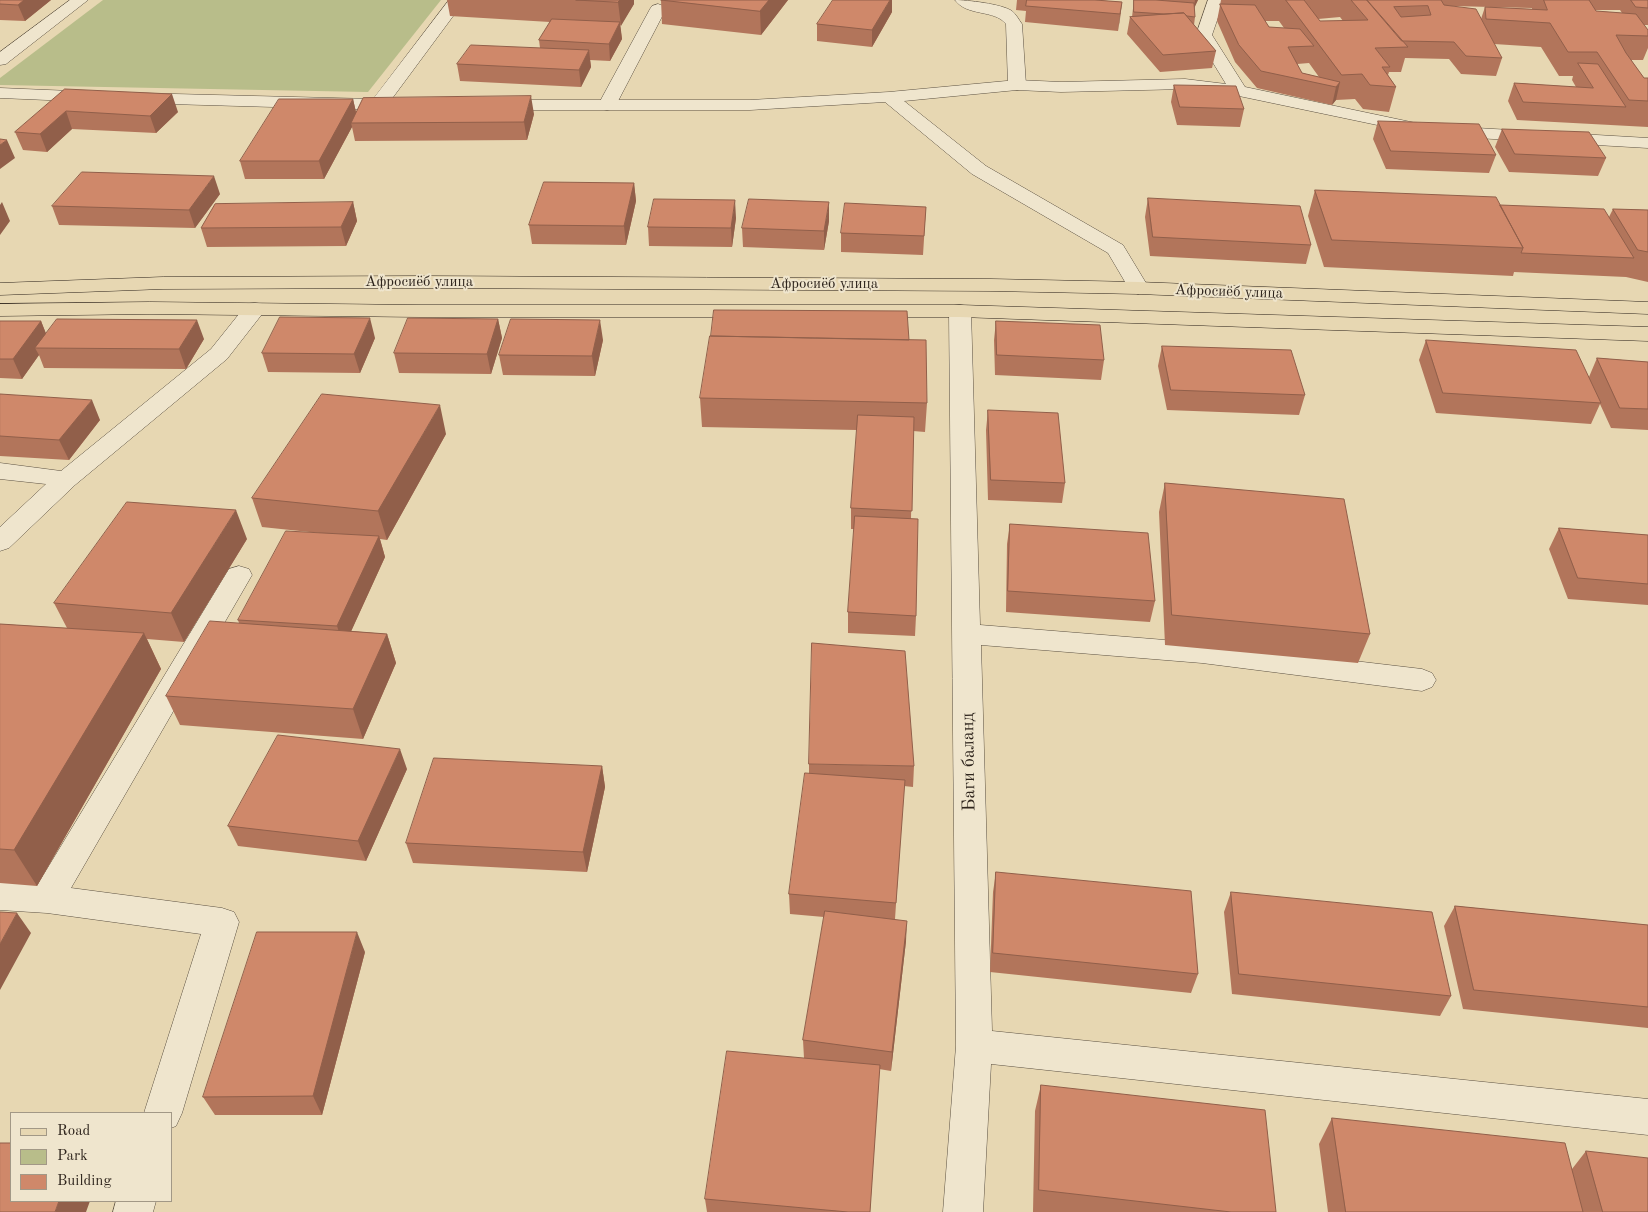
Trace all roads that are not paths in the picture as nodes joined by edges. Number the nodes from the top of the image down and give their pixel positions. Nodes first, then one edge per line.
1 (80, 0) edge
2 (457, 0) edge
3 (963, 0) edge
4 (1216, 0) edge
5 (658, 9) dead end
6 (0, 60) edge
7 (1016, 85) junction
8 (1239, 91) junction
9 (0, 93) edge
10 (889, 97) junction
11 (378, 105) junction
12 (418, 105) edge
13 (477, 105) edge
14 (607, 105) junction
15 (1648, 143) edge
16 (1138, 288) junction
17 (0, 289) edge
18 (1556, 304) junction
19 (1648, 308) edge
20 (255, 309) junction
21 (0, 310) edge
22 (960, 311) junction
23 (1564, 330) junction
24 (1648, 334) edge
25 (0, 471) edge
26 (66, 479) junction
27 (0, 542) edge
28 (239, 575) dead end
29 (966, 634) junction
30 (1422, 680) dead end
31 (0, 896) edge
32 (46, 899) junction
33 (974, 1046) junction
34 (163, 1112) edge
35 (1648, 1117) edge
36 (963, 1212) edge

1 - 6 street
2 - 11 street
3 - 7 street
4 - 8 street
5 - 14 street
7 - 8 street
7 - 10 street
8 - 15 street
9 - 11 street
10 - 14 street
10 - 16 street
11 - 12 street
13 - 14 street
16 - 17 main road, Афросиёб улица
16 - 18 main road, Афросиёб улица
18 - 19 main road, Афросиёб улица
18 - 23 main road
20 - 21 main road, Афросиёб улица
20 - 22 main road, Афросиёб улица
20 - 26 street
22 - 23 main road, Афросиёб улица
22 - 29 street, Баги баланд
23 - 24 main road, Афросиёб улица
25 - 26 street
26 - 27 street
28 - 32 street
29 - 30 street
29 - 33 street, Баги баланд
31 - 32 street
32 - 34 street
33 - 35 street
33 - 36 street, Баги баланд

